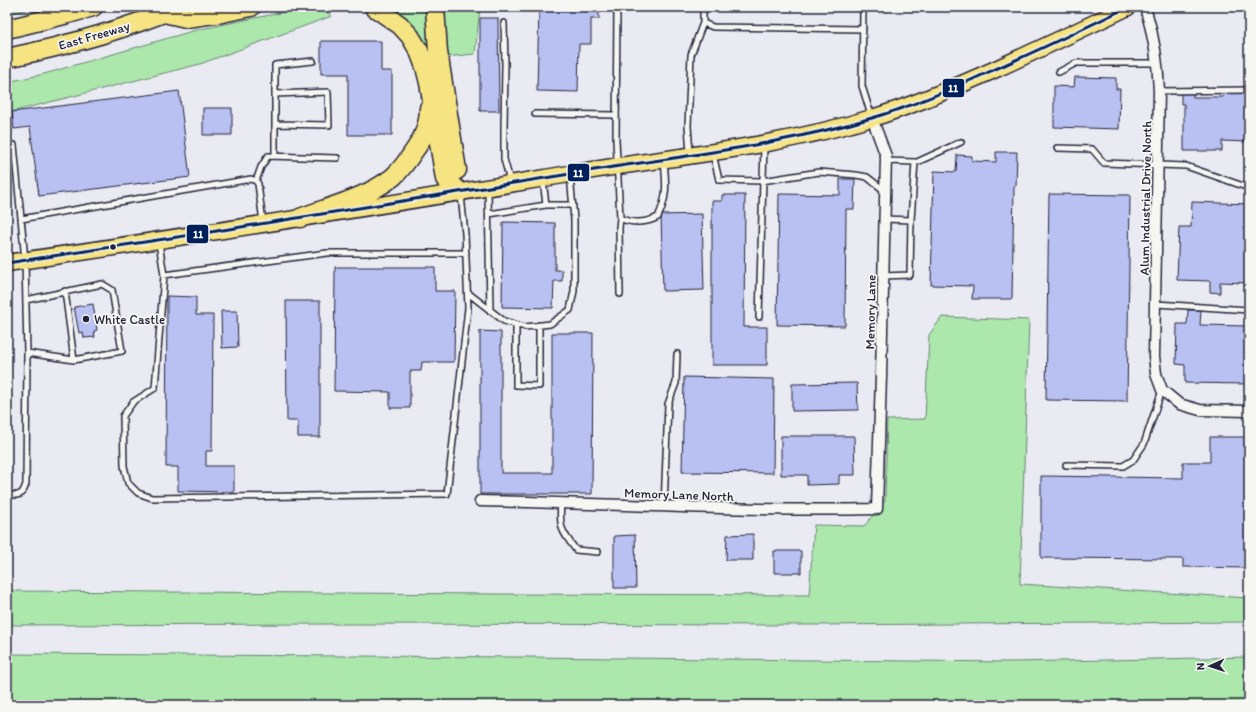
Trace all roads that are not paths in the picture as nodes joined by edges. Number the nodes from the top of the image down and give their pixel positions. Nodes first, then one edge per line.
1 (93, 7) edge
2 (251, 7) edge
3 (374, 7) edge
4 (435, 7) edge
5 (617, 7) edge
6 (702, 7) edge
7 (862, 7) edge
8 (1128, 7) edge
9 (1145, 7) edge
10 (171, 10) edge
11 (504, 23) dead end
12 (703, 23) junction
13 (7, 29) edge
14 (863, 29) junction
15 (7, 58) edge
16 (313, 61) dead end
17 (1158, 63) junction
18 (1058, 72) dead end
19 (429, 83) junction
20 (1249, 90) edge
21 (1159, 91) junction
22 (275, 94) junction
23 (535, 114) dead end
24 (616, 115) junction
25 (872, 118) junction
26 (275, 124) junction
27 (961, 142) dead end
28 (764, 144) junction
29 (7, 146) edge
30 (1057, 148) dead end
31 (713, 153) junction
32 (275, 156) junction
33 (690, 156) junction
34 (337, 158) dead end
35 (664, 160) junction
36 (886, 161) junction
37 (915, 163) junction
38 (618, 166) junction
39 (1158, 166) junction
40 (570, 174) junction
41 (543, 178) junction
42 (256, 181) junction
43 (762, 181) junction
44 (511, 184) junction
45 (488, 188) junction
46 (1249, 188) edge
47 (885, 191) junction
48 (460, 192) junction
49 (546, 205) junction
50 (573, 205) junction
51 (488, 214) junction
52 (300, 218) junction
53 (620, 218) junction
54 (884, 218) junction
55 (21, 219) junction
56 (911, 220) junction
57 (263, 223) junction
58 (159, 240) junction
59 (466, 253) junction
60 (25, 260) junction
61 (7, 263) edge
62 (164, 275) junction
63 (883, 276) junction
64 (65, 291) junction
65 (468, 293) junction
66 (620, 294) dead end
67 (26, 300) junction
68 (1156, 304) junction
69 (1249, 310) edge
70 (490, 311) junction
71 (759, 317) dead end
72 (516, 324) junction
73 (539, 325) junction
74 (27, 353) junction
75 (677, 354) dead end
76 (74, 360) junction
77 (1162, 390) junction
78 (1249, 411) edge
79 (1066, 465) dead end
80 (7, 495) edge
81 (480, 501) dead end
82 (561, 502) junction
83 (664, 507) junction
84 (877, 509) joint
85 (598, 552) dead end

1 - 13 highway, East Freeway
2 - 10 highway
3 - 19 highway
4 - 48 highway
5 - 24 lane
6 - 12 lane
7 - 14 lane
8 - 25 main road
9 - 17 street, Alum Industrial Drive North
10 - 15 highway, East Freeway
11 - 44 lane
12 - 14 lane
12 - 33 lane
14 - 25 lane
16 - 22 lane
17 - 18 lane
17 - 21 street, Alum Industrial Drive North
19 - 48 highway
19 - 52 highway
20 - 21 lane
21 - 39 street, Alum Industrial Drive North
22 - 26 lane
22 - 26 lane
23 - 24 lane
24 - 38 lane
25 - 28 main road
25 - 36 street, Memory Lane
26 - 32 lane
27 - 37 lane
28 - 31 main road
28 - 43 lane
29 - 55 lane
30 - 39 lane
31 - 33 main road
31 - 43 lane
32 - 34 lane
32 - 42 lane
33 - 35 main road
35 - 38 main road
35 - 53 lane
36 - 37 lane
36 - 47 street, Memory Lane
37 - 56 lane
38 - 40 main road
38 - 53 lane
39 - 46 lane
39 - 68 street, Alum Industrial Drive North
40 - 41 main road
40 - 50 lane
41 - 44 main road
41 - 49 lane
42 - 55 lane
42 - 57 lane
43 - 47 lane
43 - 71 lane
44 - 45 main road
45 - 48 main road
45 - 51 lane
47 - 54 street, Memory Lane
48 - 52 main road
48 - 59 lane
49 - 50 lane
49 - 51 lane
50 - 73 lane
51 - 70 lane
52 - 57 main road
53 - 66 lane
54 - 56 lane
54 - 63 street, Memory Lane
55 - 60 lane
56 - 63 lane
57 - 58 main road
58 - 60 main road
58 - 62 lane
59 - 62 lane
59 - 65 lane
60 - 61 main road
60 - 67 lane
62 - 65 lane
63 - 84 street, Memory Lane
64 - 67 lane
64 - 76 lane
64 - 76 lane
65 - 70 lane
67 - 74 lane
68 - 69 lane
68 - 77 street, Alum Industrial Drive North
70 - 72 lane
72 - 73 lane
72 - 73 lane
74 - 76 lane
74 - 80 lane
75 - 83 lane
77 - 78 street
77 - 79 lane
81 - 82 street, Memory Lane North
82 - 83 street, Memory Lane North
82 - 85 lane
83 - 84 street, Memory Lane North

